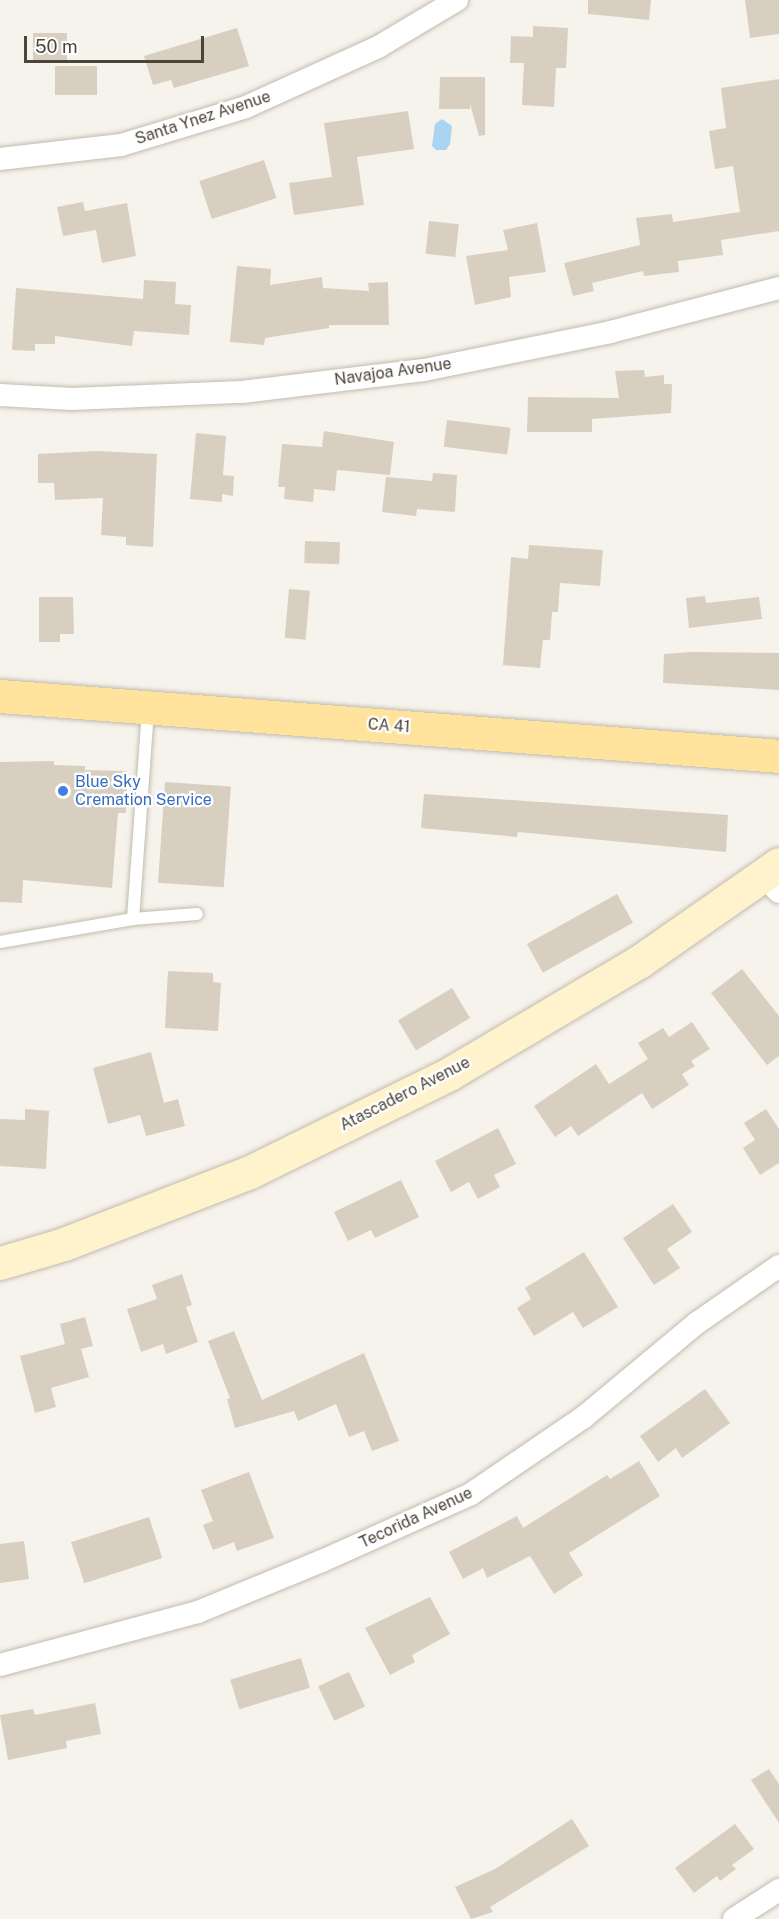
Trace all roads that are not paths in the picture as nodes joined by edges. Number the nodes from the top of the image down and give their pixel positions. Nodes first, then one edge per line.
1 (457, 0) edge
2 (0, 159) edge
3 (779, 288) edge
4 (0, 395) edge
5 (0, 696) edge
6 (148, 707) junction
7 (779, 756) edge
8 (774, 878) edge
9 (197, 914) dead end
10 (134, 919) junction
11 (0, 942) edge
12 (0, 1263) edge
13 (779, 1266) edge
14 (0, 1665) edge
15 (779, 1890) edge
16 (734, 1919) edge

1 - 2 street, Santa Ynez Avenue
3 - 4 street, Navajoa Avenue
5 - 6 main road, CA 41 / CA 41
6 - 7 main road, CA 41 / CA 41
6 - 10 lane
8 - 12 main road, Atascadero Avenue
9 - 10 lane
10 - 11 lane
13 - 14 street, Tecorida Avenue
15 - 16 street

